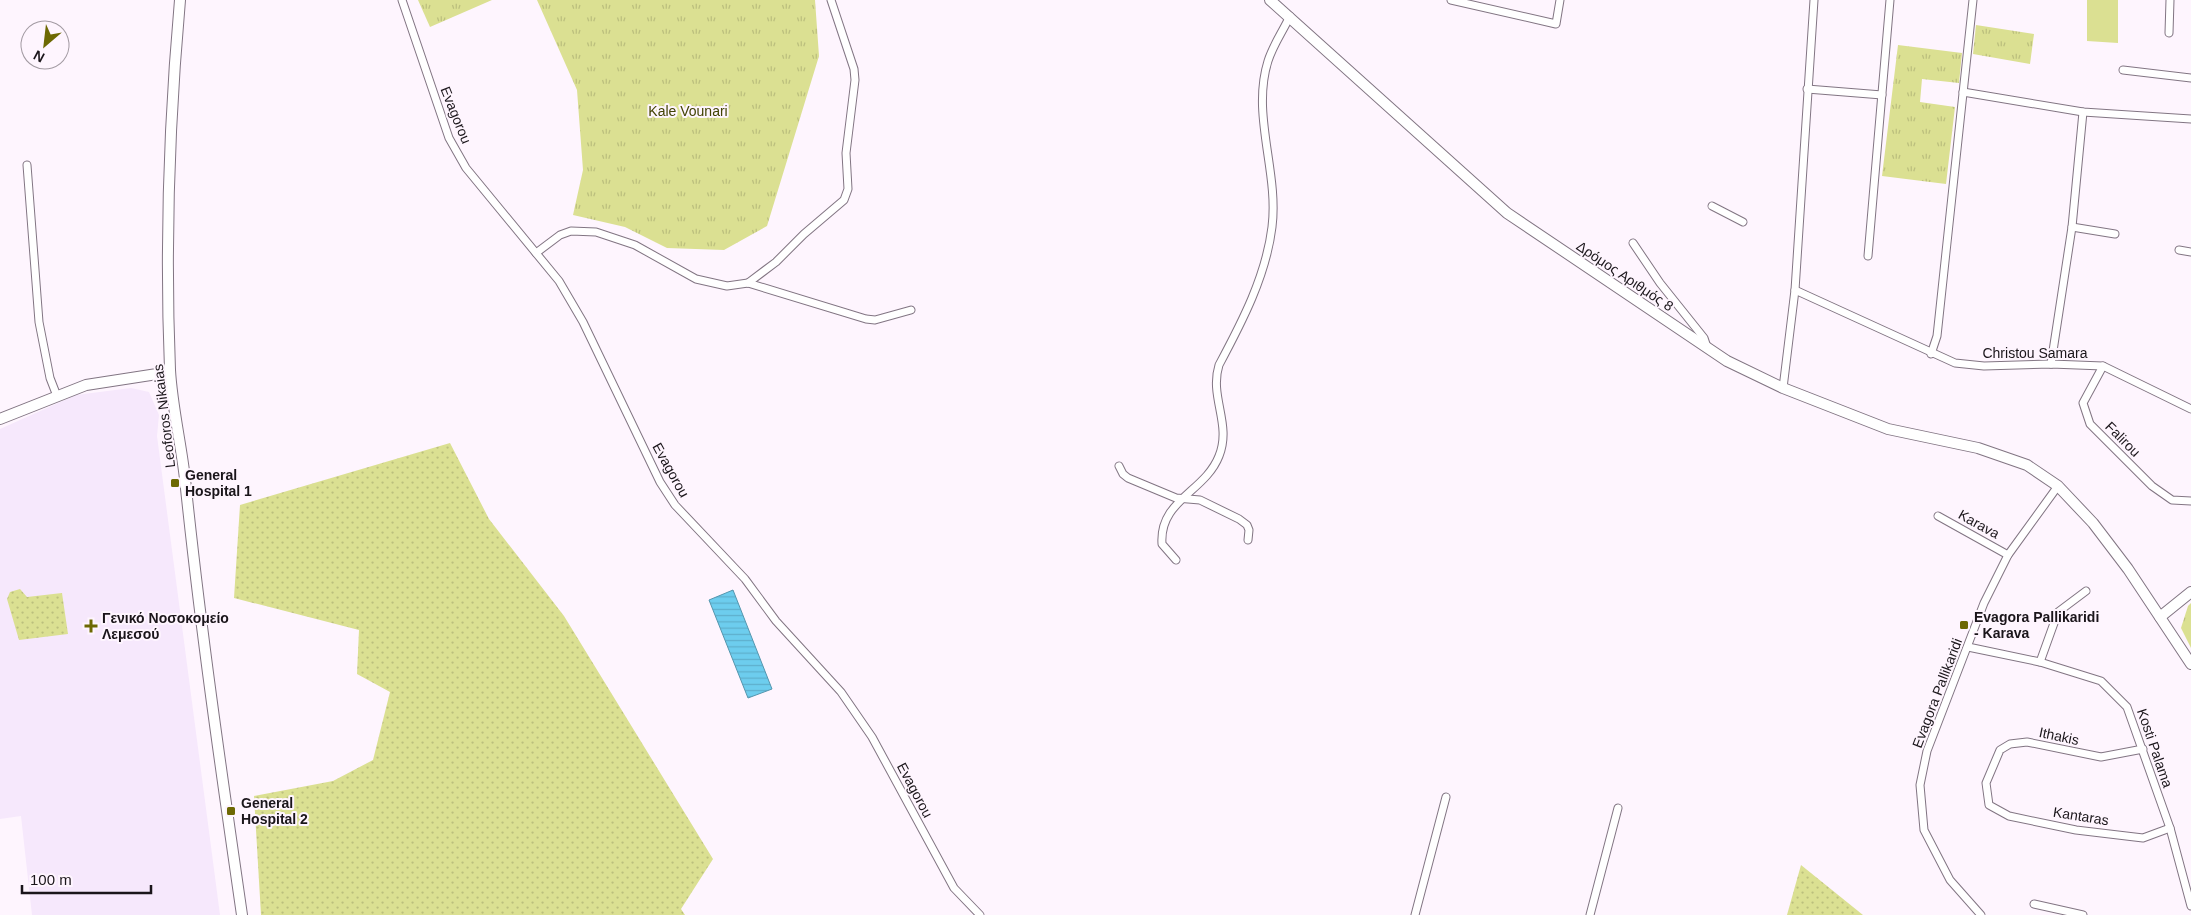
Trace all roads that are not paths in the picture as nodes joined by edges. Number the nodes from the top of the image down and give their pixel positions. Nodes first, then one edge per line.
1 (180, 0) edge
2 (402, 0) edge
3 (831, 0) edge
4 (1270, 0) edge
5 (1451, 0) edge
6 (1560, 0) edge
7 (1814, 0) edge
8 (1890, 0) edge
9 (1973, 0) edge
10 (2170, 0) edge
11 (1472, 3) edge
12 (1290, 16) junction
13 (2169, 33) dead end
14 (2123, 70) dead end
15 (2191, 78) edge
16 (1808, 89) junction
17 (1963, 92) junction
18 (1882, 95) junction
19 (2083, 112) junction
20 (2191, 119) edge
21 (27, 165) dead end
22 (1712, 206) dead end
23 (1743, 222) dead end
24 (2072, 227) junction
25 (2115, 234) dead end
26 (1633, 243) dead end
27 (2179, 250) dead end
28 (2191, 252) edge
29 (536, 253) junction
30 (1868, 256) dead end
31 (748, 284) junction
32 (1795, 290) junction
33 (911, 310) dead end
34 (1708, 347) junction
35 (1931, 354) junction
36 (2051, 364) junction
37 (2103, 366) junction
38 (170, 372) junction
39 (1783, 388) junction
40 (57, 396) junction
41 (2191, 409) edge
42 (0, 419) edge
43 (1119, 466) dead end
44 (2058, 486) junction
45 (1181, 499) junction
46 (2191, 501) edge
47 (1938, 516) dead end
48 (1248, 540) dead end
49 (2008, 554) junction
50 (1176, 560) dead end
51 (2086, 591) dead end
52 (2191, 592) edge
53 (2160, 616) junction
54 (1968, 647) junction
55 (2040, 662) junction
56 (2191, 664) edge
57 (2143, 749) junction
58 (1446, 797) dead end
59 (1989, 805) joint
60 (1618, 808) dead end
61 (2170, 828) junction
62 (2034, 904) dead end
63 (2191, 906) edge
64 (242, 915) edge
65 (980, 915) edge
66 (1415, 915) edge
67 (1590, 915) edge
68 (1981, 915) edge
69 (2083, 915) edge

1 - 38 street, Leoforos Nikaias
2 - 29 street, Evagorou
3 - 31 street
4 - 12 street, Δρόμος Αριθμός 8
5 - 11 street
6 - 11 street
7 - 16 street
8 - 18 street
9 - 17 street
10 - 13 street
12 - 34 street, Δρόμος Αριθμός 8
12 - 45 street
14 - 15 street
16 - 18 street
16 - 32 street
17 - 19 street
17 - 35 street
18 - 30 street
19 - 20 street
19 - 24 street
21 - 40 street
22 - 23 street
24 - 25 street
24 - 36 street
26 - 34 street
27 - 28 street
29 - 31 street
29 - 65 street, Evagorou
31 - 33 street
32 - 35 street, Christou Samara
32 - 39 street
34 - 39 street, Δρόμος Αριθμός 8
35 - 36 street, Christou Samara
36 - 37 street, Christou Samara
37 - 41 street, Christou Samara
37 - 46 street, Falirou
38 - 40 street
38 - 64 street, Leoforos Nikaias
39 - 44 street, Δρόμος Αριθμός 8
40 - 42 street
43 - 45 street
44 - 49 street, Evagora Pallikaridi
44 - 53 street, Δρόμος Αριθμός 8
45 - 48 street
45 - 50 street
47 - 49 street, Karava
49 - 54 street, Evagora Pallikaridi
51 - 55 street
52 - 53 street
53 - 56 street, Δρόμος Αριθμός 8
54 - 55 street, Kosti Palama
54 - 68 street, Evagora Pallikaridi
55 - 57 street, Kosti Palama
57 - 59 street, Ithakis
57 - 61 street, Kosti Palama
58 - 66 street
59 - 61 street, Kantaras
60 - 67 street
61 - 63 street, Kosti Palama
62 - 69 street

